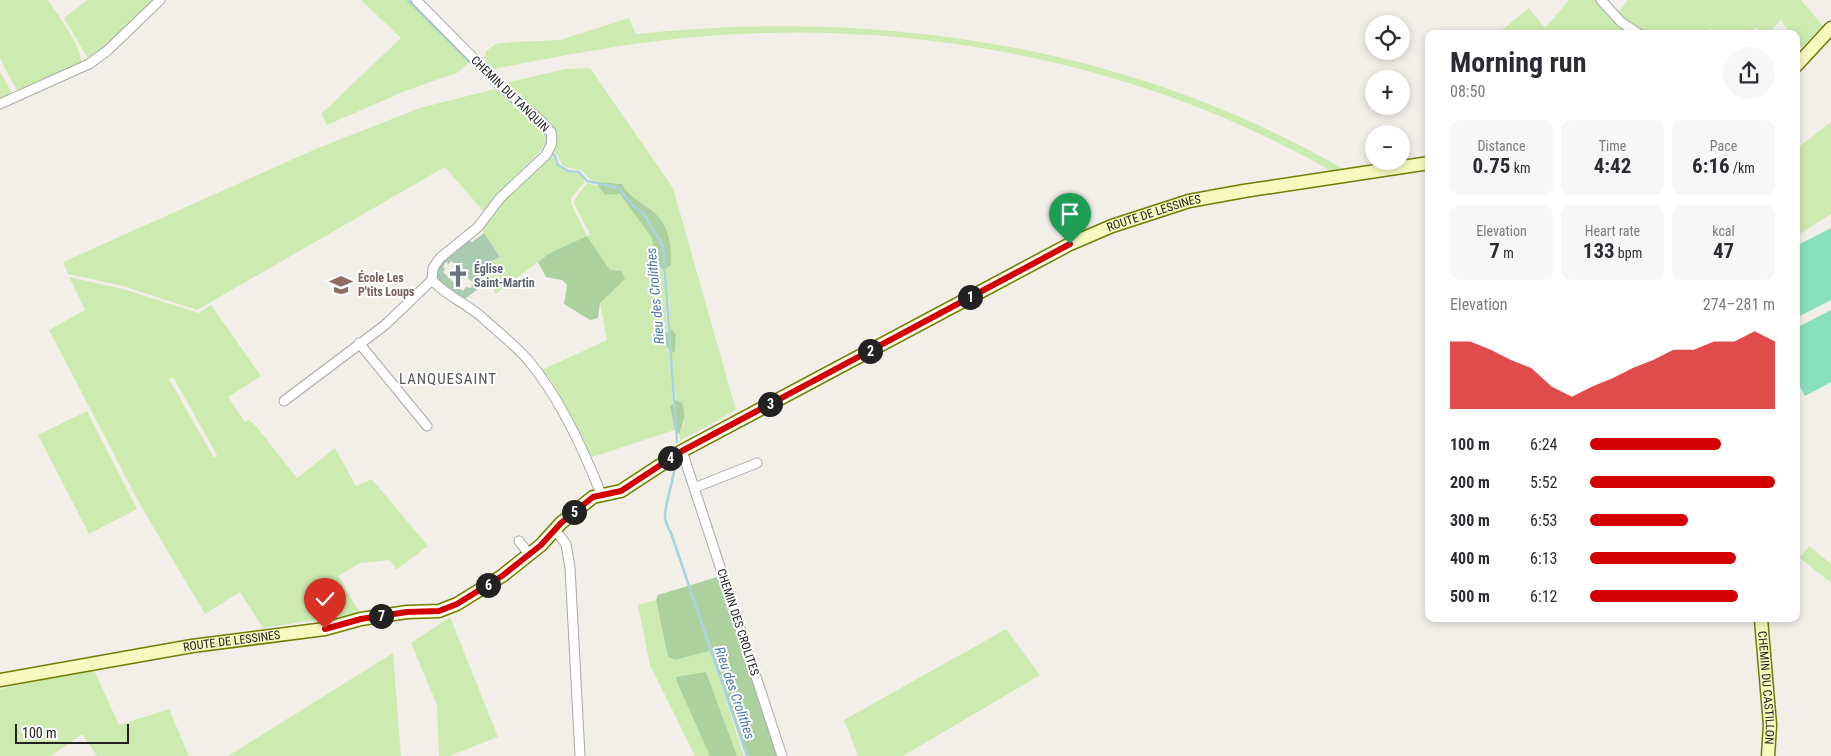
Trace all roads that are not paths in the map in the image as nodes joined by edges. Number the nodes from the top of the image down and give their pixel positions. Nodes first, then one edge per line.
1 (160, 0) edge
2 (416, 0) edge
3 (1601, 0) edge
4 (1831, 28) edge
5 (1633, 30) edge
6 (1800, 62) edge
7 (0, 104) edge
8 (1425, 164) edge
9 (432, 280) junction
10 (359, 343) junction
11 (284, 401) dead end
12 (427, 426) dead end
13 (682, 451) junction
14 (757, 463) dead end
15 (694, 488) junction
16 (601, 494) junction
17 (556, 531) junction
18 (519, 541) dead end
19 (529, 554) junction
20 (1760, 622) edge
21 (0, 680) edge
22 (580, 756) edge
23 (782, 756) edge
24 (1768, 756) edge

1 - 7 street
2 - 9 street, CHEMIN DU TANQUIN
3 - 5 street
4 - 6 main road
8 - 13 main road, ROUTE DE LESSINES
9 - 10 street
9 - 16 street
10 - 11 street
10 - 12 street
13 - 15 street, CHEMIN DES CROLITES
13 - 16 main road, ROUTE DE LESSINES
14 - 15 street
15 - 23 street, CHEMIN DES CROLITES
16 - 17 main road, ROUTE DE LESSINES
17 - 19 main road, ROUTE DE LESSINES
17 - 22 street
18 - 19 street
19 - 21 main road, ROUTE DE LESSINES
20 - 24 main road, CHEMIN DU CASTILLON

